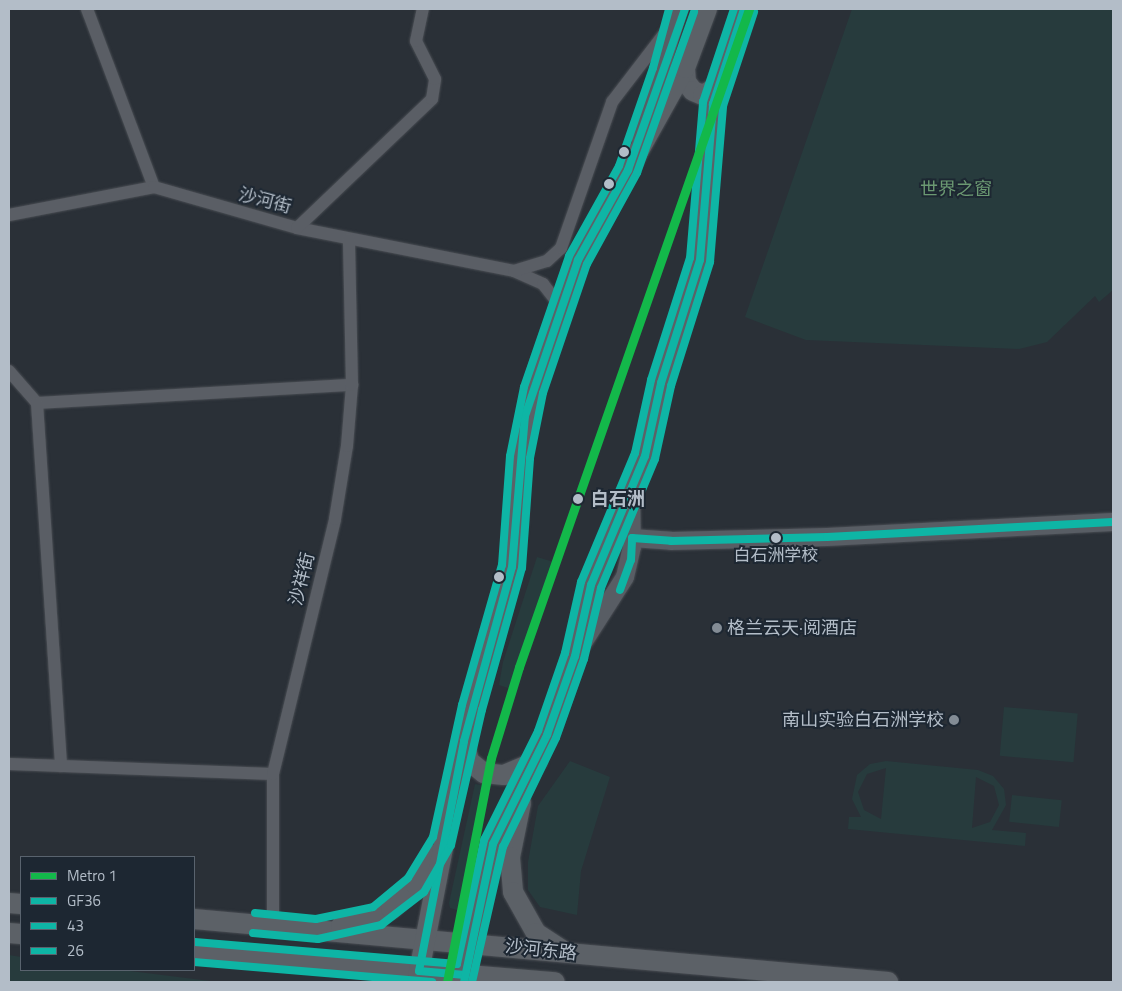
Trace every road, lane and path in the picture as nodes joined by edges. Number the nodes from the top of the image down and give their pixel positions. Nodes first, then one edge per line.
1 (87, 9) edge
2 (423, 9) edge
3 (678, 9) edge
4 (707, 9) edge
5 (744, 9) edge
6 (684, 68) junction
7 (717, 87) junction
8 (628, 170) junction
9 (154, 187) junction
10 (9, 216) edge
11 (297, 228) junction
12 (349, 239) junction
13 (514, 270) junction
14 (560, 307) junction
15 (9, 371) edge
16 (352, 385) junction
17 (37, 403) junction
18 (631, 492) junction
19 (1113, 522) edge
20 (632, 538) junction
21 (575, 656) junction
22 (464, 741) junction
23 (537, 761) junction
24 (9, 764) edge
25 (61, 766) junction
26 (273, 774) junction
27 (527, 778) junction
28 (442, 841) junction
29 (195, 919) edge
30 (273, 925) junction
31 (317, 929) junction
32 (425, 939) junction
33 (471, 943) junction
34 (195, 952) edge
35 (568, 952) junction
36 (307, 962) junction
37 (418, 977) edge
38 (465, 979) edge
39 (372, 982) edge
40 (555, 982) edge
41 (888, 982) edge

1 - 9 street
2 - 11 street
3 - 8 street
3 - 13 street
4 - 6 main road
5 - 7 main road
6 - 7 main road
6 - 8 main road
7 - 18 main road
8 - 14 main road
9 - 10 street, 沙河街
9 - 11 street, 沙河街
11 - 12 street, 沙河街
12 - 13 street, 沙河街
12 - 16 street, 沙祥街
13 - 14 street
14 - 22 main road
15 - 17 street
16 - 17 street
16 - 26 street, 沙祥街
17 - 25 street
18 - 20 street
18 - 21 main road
19 - 20 street
20 - 21 street
21 - 23 main road
22 - 23 main road
22 - 28 main road
23 - 27 main road
24 - 25 street
25 - 26 street
26 - 30 street, 沙祥街
27 - 33 main road
27 - 35 main road
28 - 31 main road
28 - 32 main road
29 - 30 main road, 沙河东路
30 - 31 main road, 沙河东路
31 - 32 main road, 沙河东路
32 - 33 main road, 沙河东路
32 - 37 main road
33 - 35 main road, 沙河东路
33 - 38 main road
34 - 36 main road, 沙河东路
35 - 41 main road, 沙河东路
36 - 37 main road, 沙河东路
36 - 39 main road
37 - 38 main road, 沙河东路
38 - 40 main road, 沙河东路

